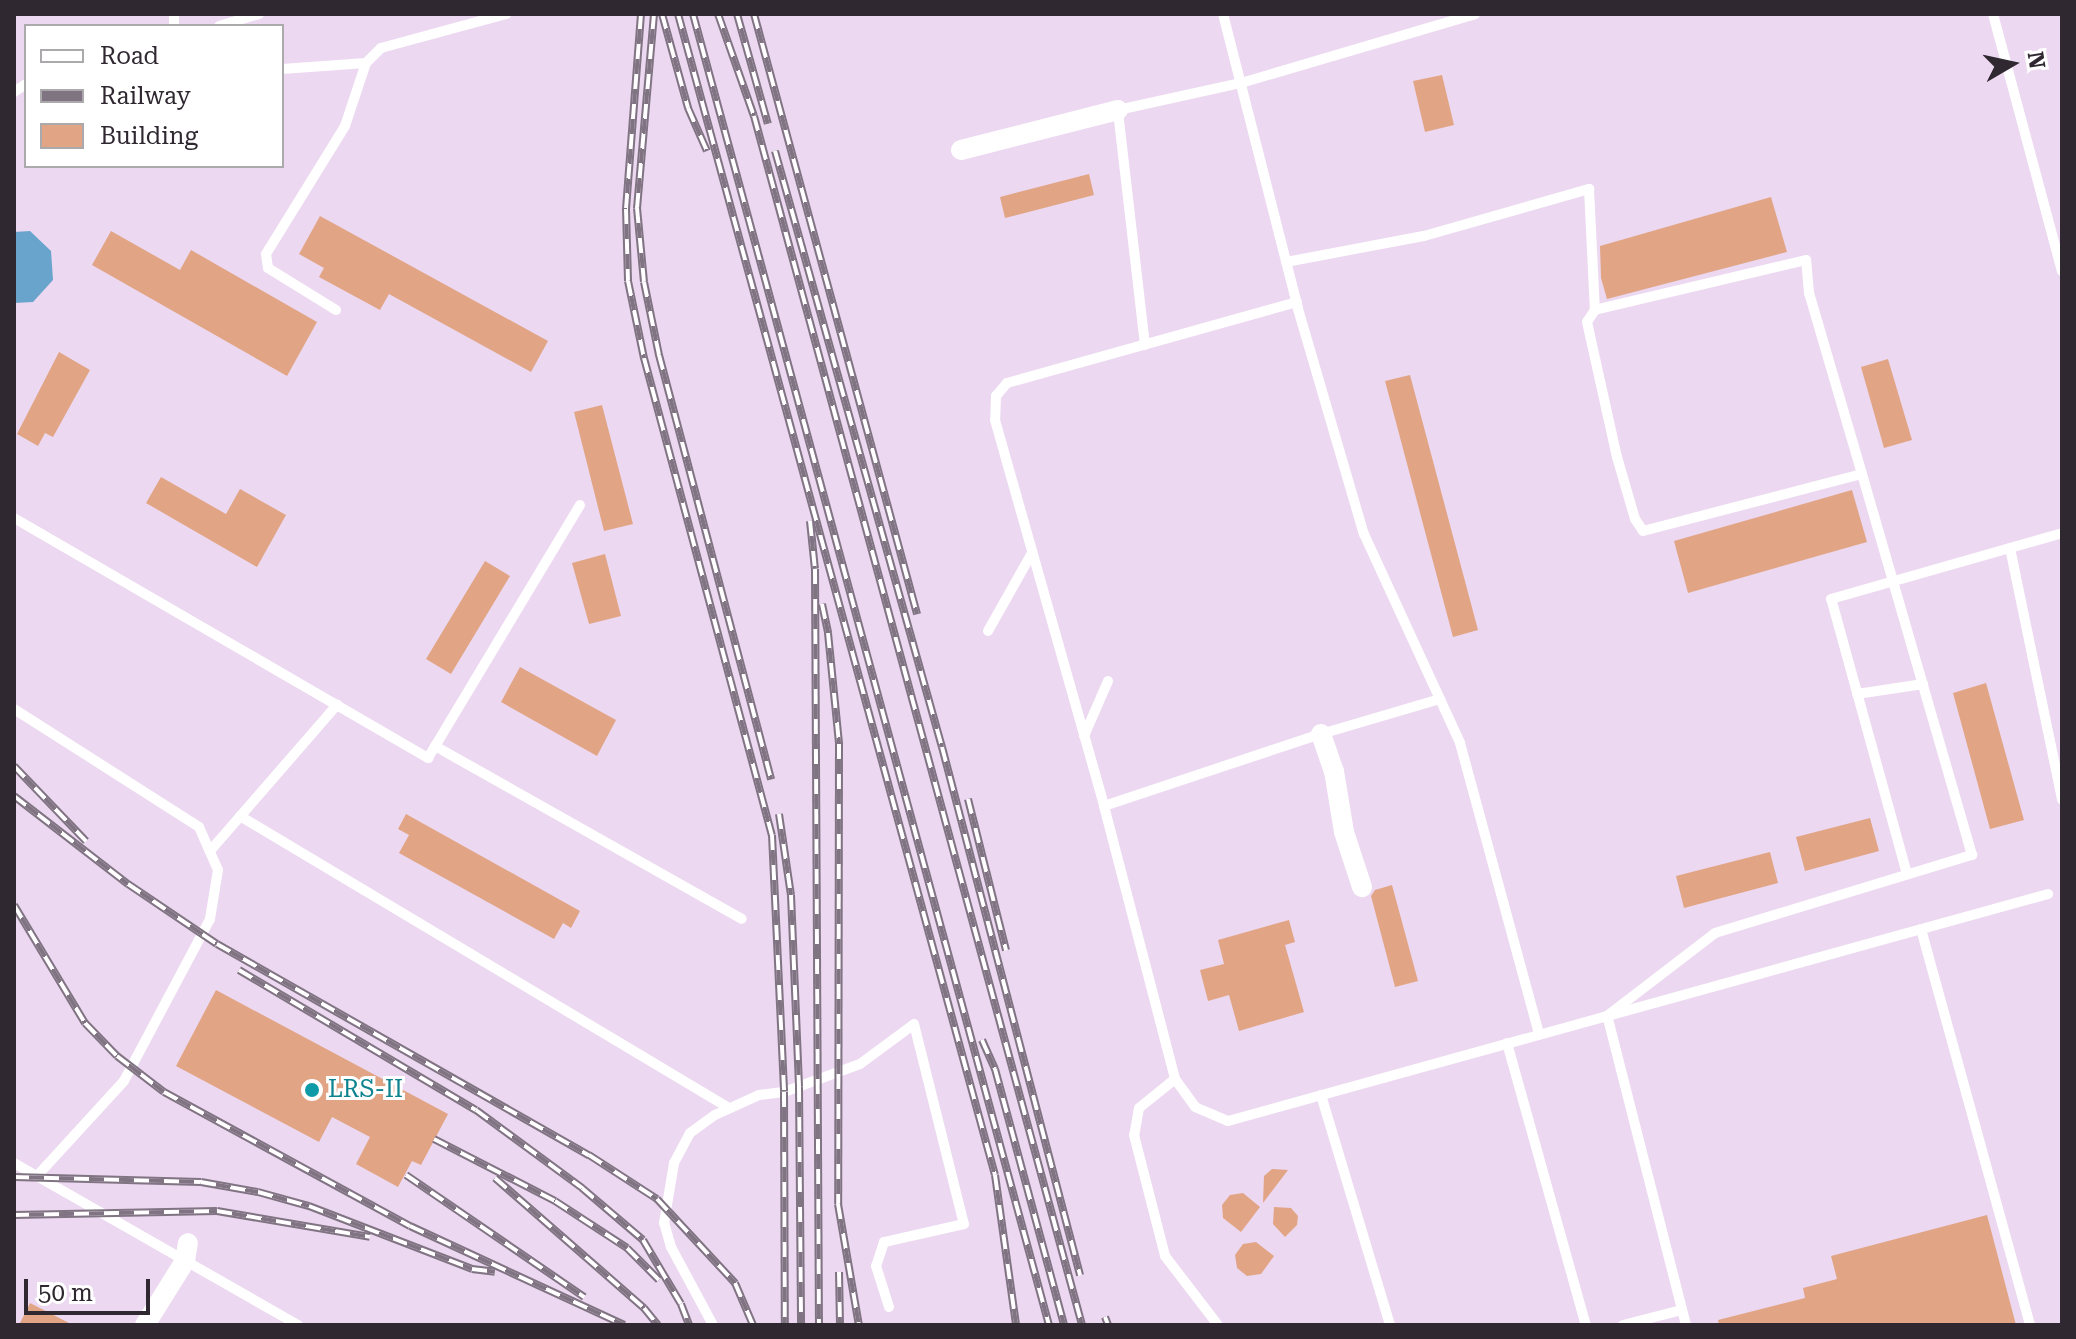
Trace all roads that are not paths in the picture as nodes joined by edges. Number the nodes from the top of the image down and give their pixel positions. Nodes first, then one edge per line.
1 (259, 14) edge
2 (506, 14) edge
3 (1223, 14) edge
4 (1475, 14) edge
5 (1993, 14) edge
6 (226, 24) edge
7 (366, 63) junction
8 (284, 69) edge
9 (1241, 83) junction
10 (1118, 110) junction
11 (961, 150) dead end
12 (1286, 262) junction
13 (2062, 271) edge
14 (1297, 302) junction
15 (336, 310) dead end
16 (1595, 310) junction
17 (1145, 345) junction
18 (1862, 474) junction
19 (580, 505) dead end
20 (14, 520) edge
21 (2062, 533) edge
22 (2010, 548) junction
23 (1032, 551) junction
24 (1893, 581) junction
25 (988, 631) dead end
26 (1108, 681) dead end
27 (1923, 684) junction
28 (1857, 694) junction
29 (1440, 699) junction
30 (337, 705) junction
31 (14, 709) edge
32 (1321, 734) junction
33 (1084, 736) junction
34 (435, 746) junction
35 (2062, 800) edge
36 (1104, 806) junction
37 (240, 816) junction
38 (210, 851) junction
39 (1907, 874) junction
40 (1362, 887) dead end
41 (2048, 894) dead end
42 (742, 919) dead end
43 (1921, 929) junction
44 (1607, 1016) junction
45 (1539, 1034) junction
46 (1507, 1043) junction
47 (1175, 1079) junction
48 (1321, 1095) junction
49 (729, 1108) junction
50 (14, 1163) edge
51 (37, 1176) junction
52 (187, 1252) junction
53 (889, 1307) dead end
54 (1682, 1310) junction
55 (145, 1325) edge
56 (298, 1325) edge
57 (713, 1325) edge
58 (1218, 1325) edge
59 (1390, 1325) edge
60 (1586, 1325) edge
61 (1623, 1325) edge
62 (1686, 1325) edge
63 (2030, 1325) edge

1 - 6 lane
2 - 7 lane
3 - 9 lane
4 - 9 lane
5 - 13 lane
7 - 8 lane
7 - 15 lane
9 - 10 lane
9 - 12 lane
10 - 11 street
10 - 17 lane
12 - 14 lane
12 - 16 lane
14 - 17 lane
14 - 29 lane
16 - 18 lane
16 - 18 lane
17 - 23 lane
18 - 24 lane
19 - 34 lane
20 - 30 lane
21 - 22 lane
22 - 24 lane
22 - 35 lane
23 - 25 lane
23 - 33 lane
24 - 27 lane
24 - 28 lane
26 - 33 lane
27 - 28 lane
27 - 39 lane
28 - 39 lane
29 - 32 lane
29 - 45 lane
30 - 34 lane
30 - 37 lane
31 - 38 lane
32 - 36 lane
32 - 40 street
33 - 36 lane
34 - 42 lane
36 - 47 lane
37 - 38 lane
37 - 49 lane
38 - 51 lane
39 - 44 lane
41 - 43 lane
43 - 44 lane
43 - 63 lane
44 - 45 lane
44 - 54 lane
45 - 46 lane
46 - 48 lane
46 - 60 lane
47 - 48 lane
47 - 58 lane
48 - 59 lane
49 - 53 lane
49 - 57 lane
50 - 51 lane
51 - 52 lane
52 - 55 street
52 - 56 lane
54 - 61 lane
54 - 62 lane

